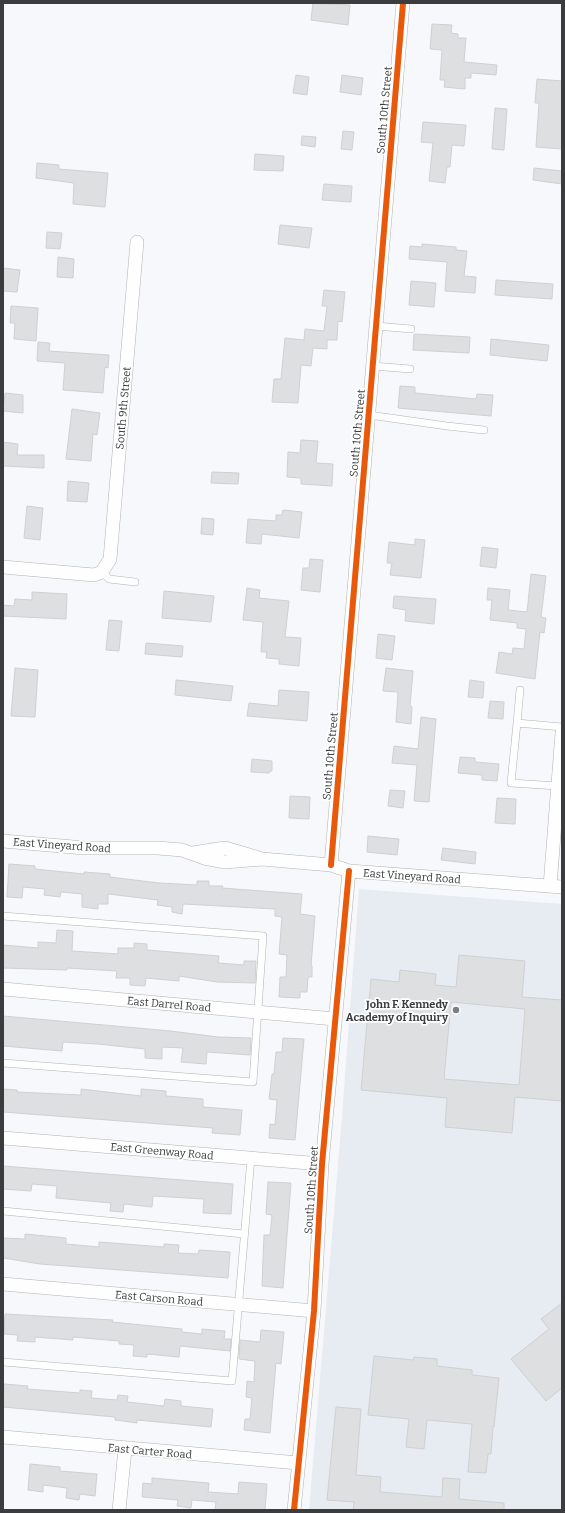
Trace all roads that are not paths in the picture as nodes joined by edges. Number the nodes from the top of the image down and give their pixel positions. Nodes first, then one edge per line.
1 (403, 3) edge
2 (137, 242) dead end
3 (376, 326) junction
4 (411, 328) dead end
5 (373, 366) junction
6 (410, 369) dead end
7 (369, 415) junction
8 (484, 430) dead end
9 (3, 567) edge
10 (102, 572) junction
11 (135, 582) dead end
12 (520, 690) dead end
13 (517, 723) junction
14 (562, 727) edge
15 (562, 733) edge
16 (558, 786) junction
17 (3, 841) edge
18 (331, 865) junction
19 (349, 871) junction
20 (556, 886) edge
21 (3, 916) edge
22 (3, 989) edge
23 (259, 1012) junction
24 (335, 1019) junction
25 (3, 1062) edge
26 (3, 1138) edge
27 (251, 1158) junction
28 (322, 1164) junction
29 (3, 1211) edge
30 (244, 1234) junction
31 (3, 1284) edge
32 (238, 1304) junction
33 (314, 1311) junction
34 (3, 1362) edge
35 (3, 1438) edge
36 (125, 1449) junction
37 (298, 1463) junction
38 (119, 1510) edge
39 (294, 1510) edge

1 - 3 street, South 10th Street
2 - 10 street, South 9th Street
3 - 4 lane
3 - 5 street, South 10th Street
5 - 6 lane
5 - 7 street, South 10th Street
7 - 8 lane
7 - 18 street, South 10th Street
9 - 10 street
10 - 11 lane
12 - 13 lane
13 - 14 lane
13 - 16 lane
15 - 16 street
16 - 20 street
17 - 18 street, East Vineyard Road
18 - 19 street, East Vineyard Road
19 - 20 street, East Vineyard Road
19 - 24 street, South 10th Street
21 - 23 lane
22 - 23 street, East Darrel Road
23 - 24 street, East Darrel Road
23 - 25 lane
24 - 28 street, South 10th Street
26 - 27 street, East Greenway Road
27 - 28 street, East Greenway Road
27 - 30 lane
28 - 33 street, South 10th Street
29 - 30 lane
30 - 32 lane
31 - 32 street, East Carson Road
32 - 33 street, East Carson Road
32 - 34 lane
33 - 37 street, South 10th Street
35 - 36 street, East Carter Road
36 - 37 street, East Carter Road
36 - 38 street
37 - 39 street, South 10th Street

